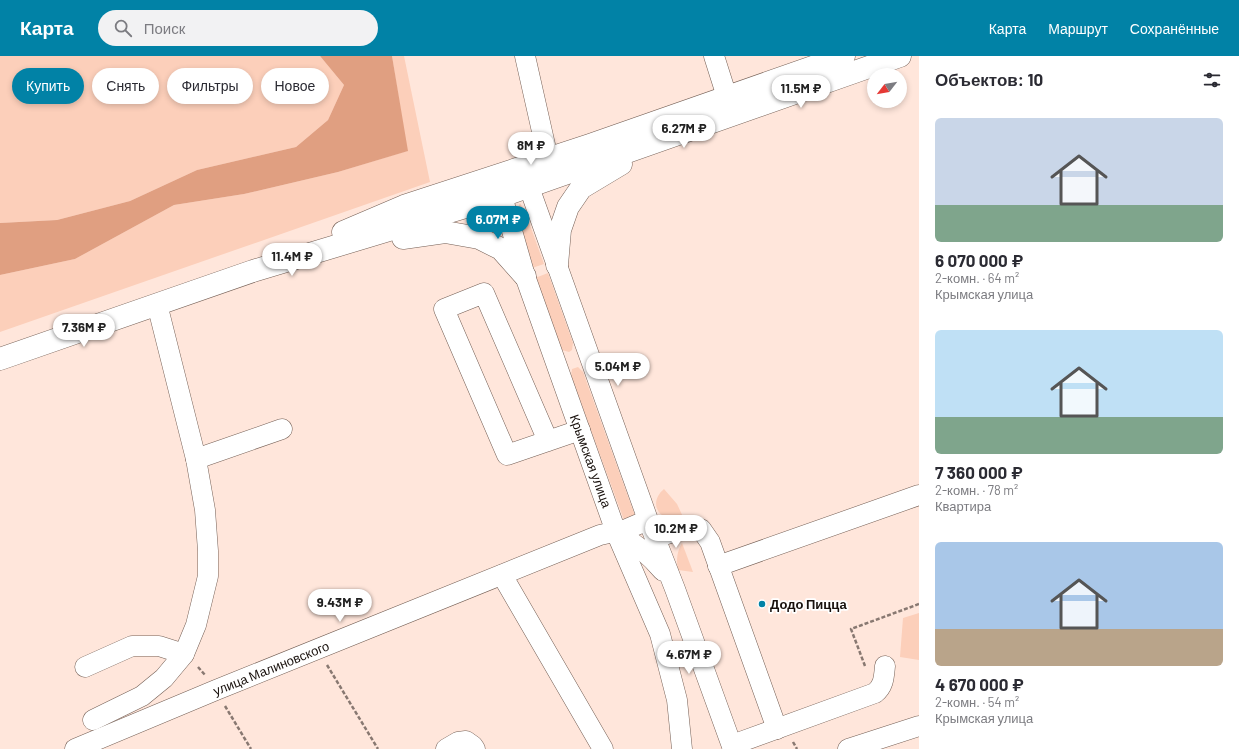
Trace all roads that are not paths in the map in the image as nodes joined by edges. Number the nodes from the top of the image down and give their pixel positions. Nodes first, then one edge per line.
1 (525, 56) edge
2 (714, 56) edge
3 (844, 56) edge
4 (900, 56) edge
5 (727, 96) junction
6 (666, 138) junction
7 (548, 158) junction
8 (510, 171) junction
9 (529, 187) junction
10 (502, 196) junction
11 (320, 251) junction
12 (557, 265) junction
13 (253, 271) junction
14 (525, 276) junction
15 (157, 304) junction
16 (588, 353) junction
17 (0, 359) edge
18 (557, 364) junction
19 (282, 429) dead end
20 (580, 430) junction
21 (548, 441) junction
22 (196, 459) junction
23 (919, 495) edge
24 (651, 529) junction
25 (616, 532) junction
26 (718, 566) junction
27 (502, 575) junction
28 (675, 589) junction
29 (184, 654) junction
30 (885, 666) dead end
31 (85, 667) dead end
32 (919, 726) edge
33 (777, 729) junction
34 (100, 736) edge
35 (598, 747) edge
36 (733, 747) edge
37 (75, 749) edge
38 (446, 749) edge
39 (475, 749) edge
40 (682, 749) edge
41 (848, 749) edge

1 - 7 street
2 - 5 street
3 - 5 main road
4 - 6 main road
5 - 7 main road
6 - 9 main road
6 - 12 main road
7 - 8 main road
8 - 9 main road
8 - 10 main road
8 - 13 main road
9 - 10 main road
9 - 12 street
10 - 11 main road
10 - 14 street, Крымская улица
11 - 13 main road
11 - 14 main road
12 - 16 street
13 - 15 main road
14 - 18 street, Крымская улица
15 - 17 main road
15 - 22 street
16 - 18 street
16 - 24 street
18 - 20 street, Крымская улица
19 - 22 street
20 - 21 street
20 - 25 street, Крымская улица
21 - 21 street
22 - 29 street
23 - 26 street
24 - 25 street, улица Малиновского
24 - 26 street, улица Малиновского
24 - 28 street
25 - 27 street, улица Малиновского
25 - 28 street
25 - 40 street, Крымская улица
26 - 33 street, улица Малиновского
27 - 34 street, улица Малиновского
27 - 35 street
28 - 36 street
29 - 31 street
29 - 34 street
30 - 33 street
32 - 41 street
33 - 36 street
34 - 37 street, улица Малиновского
38 - 39 street

